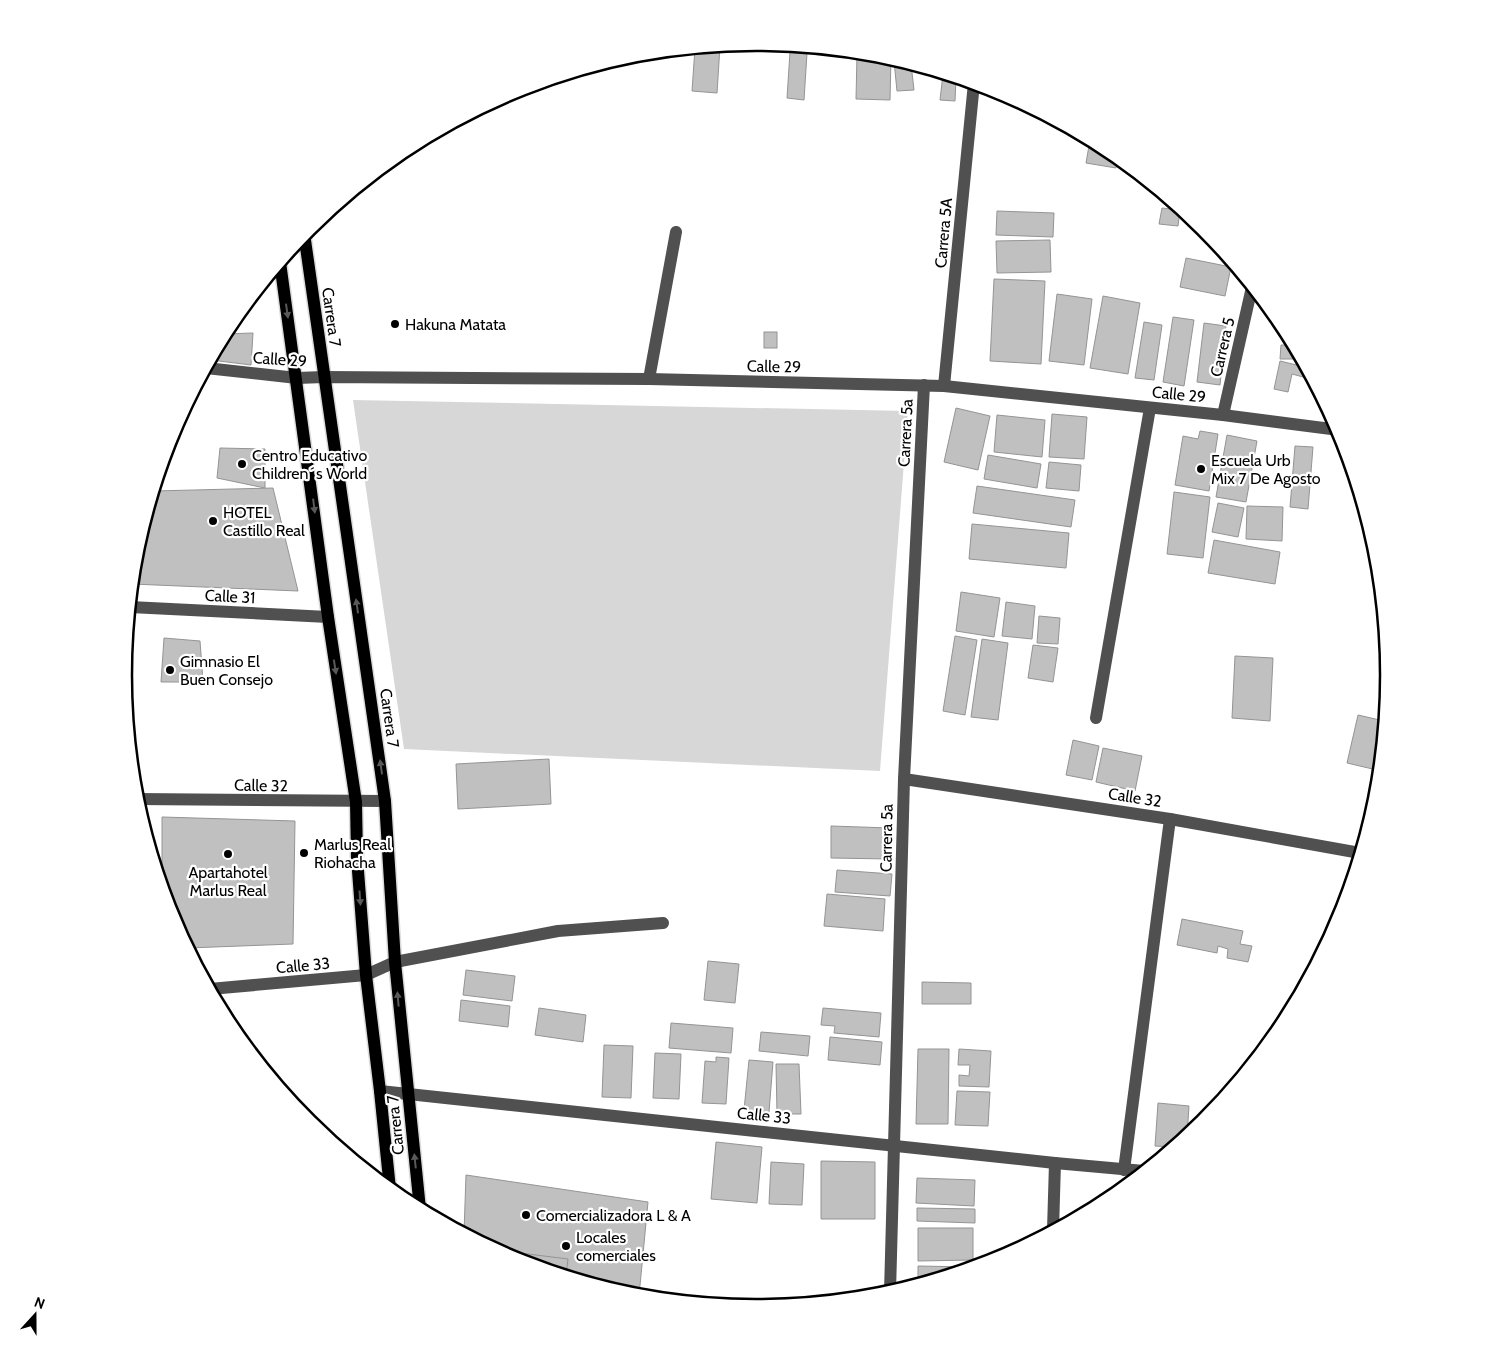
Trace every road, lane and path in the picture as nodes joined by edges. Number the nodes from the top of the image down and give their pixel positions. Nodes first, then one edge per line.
1 (973, 91) edge
2 (676, 232) dead end
3 (306, 244) edge
4 (281, 271) edge
5 (1250, 294) edge
6 (213, 369) edge
7 (324, 377) junction
8 (297, 378) junction
9 (649, 379) junction
10 (924, 386) junction
11 (944, 386) junction
12 (1150, 408) junction
13 (1223, 415) junction
14 (1329, 429) edge
15 (137, 607) edge
16 (328, 617) junction
17 (1096, 718) dead end
18 (904, 779) junction
19 (145, 799) edge
20 (386, 801) junction
21 (356, 802) junction
22 (1170, 819) junction
23 (1354, 852) edge
24 (662, 923) dead end
25 (395, 962) junction
26 (366, 975) junction
27 (217, 988) edge
28 (380, 1091) junction
29 (407, 1093) junction
30 (894, 1146) junction
31 (1055, 1163) junction
32 (1124, 1170) junction
33 (1135, 1171) edge
34 (389, 1179) edge
35 (419, 1200) edge
36 (1054, 1222) edge
37 (890, 1284) edge

1 - 11 street, Carrera 5A
2 - 9 street
3 - 7 main road, Carrera 7
4 -> 8 main road, Carrera 7
5 - 13 street, Carrera 5
6 - 8 street, Calle 29
7 - 8 street, Calle 29
7 - 9 street, Calle 29
20 -> 7 main road, Carrera 7
8 -> 16 main road, Carrera 7
9 - 10 street, Calle 29
10 - 11 street, Calle 29
10 - 18 street, Carrera 5a
11 - 12 street, Calle 29
12 - 13 street, Calle 29
12 - 17 street
13 - 14 street, Calle 29
15 - 16 street, Calle 31
16 -> 21 main road, Carrera 7
18 - 22 street, Calle 32
18 - 30 street, Carrera 5a
19 - 21 street, Calle 32
20 - 21 street, Calle 32
20 - 25 main road, Carrera 7
21 -> 26 main road, Carrera 7
22 - 23 street, Calle 32
22 - 32 street
24 - 25 street, Calle 33
25 - 26 street, Calle 33
29 -> 25 main road, Carrera 7
26 - 27 street, Calle 33
26 - 28 main road, Carrera 7
28 - 29 street, Calle 33
28 - 34 main road, Carrera 7
29 - 30 street, Calle 33
35 -> 29 main road, Carrera 7
30 - 31 street, Calle 33
30 - 37 street, Carrera 5a
31 - 32 street, Calle 33
31 - 36 street
32 - 33 street, Calle 33

